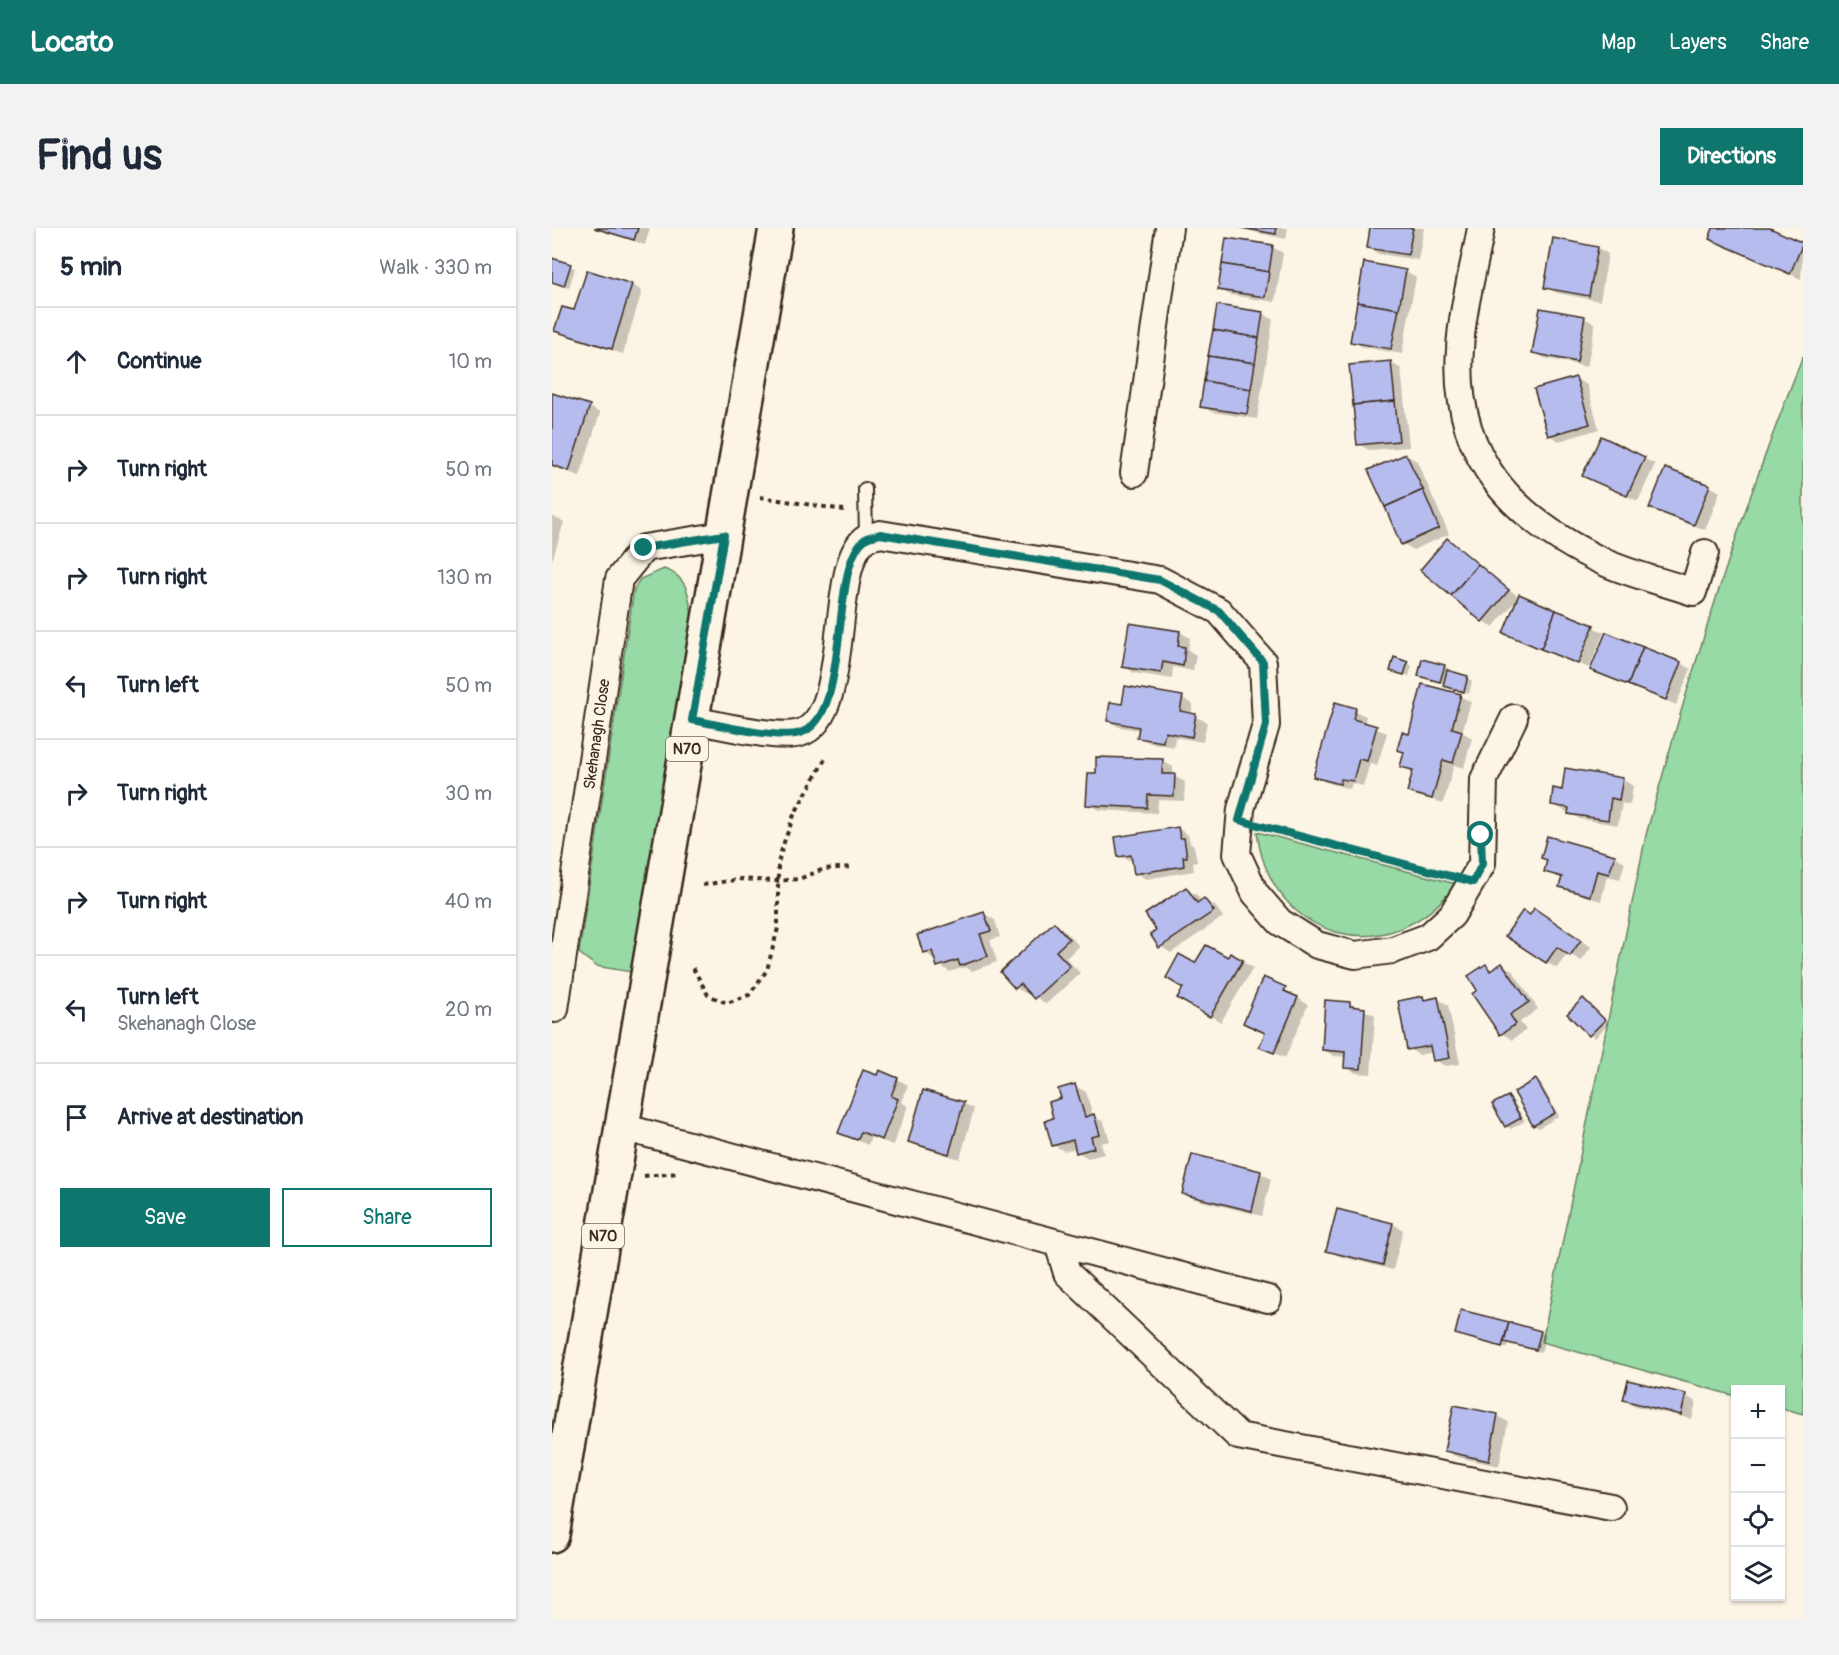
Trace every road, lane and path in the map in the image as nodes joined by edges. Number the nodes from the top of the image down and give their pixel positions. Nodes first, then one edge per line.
1 (776, 228) edge
2 (1169, 228) edge
3 (1481, 228) edge
4 (1134, 473) dead end
5 (865, 489) dead end
6 (758, 497) dead end
7 (866, 526) junction
8 (724, 535) junction
9 (1705, 553) dead end
10 (1514, 718) dead end
11 (692, 720) junction
12 (825, 759) dead end
13 (1239, 820) junction
14 (851, 867) dead end
15 (778, 880) junction
16 (1473, 882) junction
17 (704, 885) dead end
18 (693, 968) dead end
19 (555, 1009) dead end
20 (622, 1127) junction
21 (1058, 1243) junction
22 (1268, 1299) dead end
23 (1611, 1507) dead end
24 (552, 1535) edge

1 - 8 main road, N70
2 - 4 street
3 - 9 street
5 - 7 lane
6 - 7 path
7 - 11 street
7 - 13 street
8 - 11 main road, N70
8 - 19 street, Skehanagh Close
10 - 16 street
11 - 20 main road, N70
12 - 15 path
13 - 16 path
13 - 16 street
14 - 15 path
15 - 17 path
15 - 18 path
20 - 21 street
20 - 24 main road, N70
21 - 22 street
21 - 23 street

